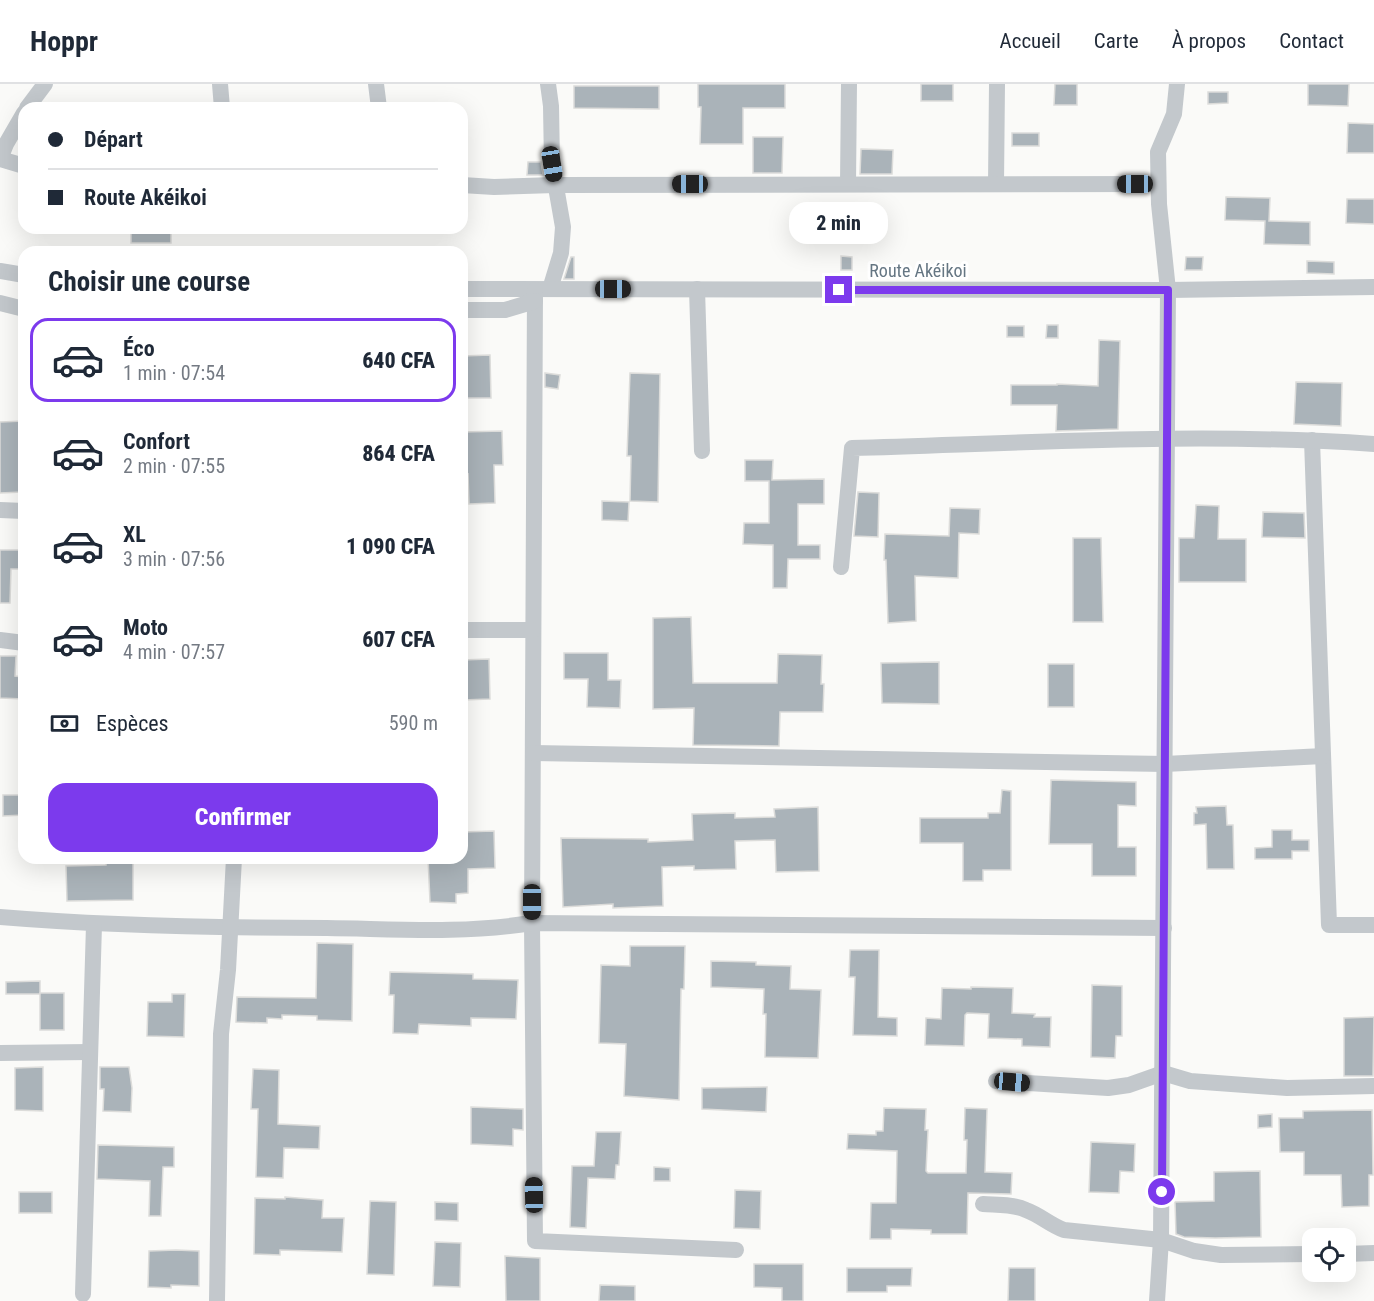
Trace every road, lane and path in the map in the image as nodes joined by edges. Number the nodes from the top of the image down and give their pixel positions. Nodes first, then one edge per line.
1 (45, 84) edge
2 (220, 84) edge
3 (376, 84) edge
4 (548, 84) edge
5 (849, 84) edge
6 (997, 84) edge
7 (1177, 84) edge
8 (32, 102) edge
9 (222, 102) edge
10 (379, 102) edge
11 (18, 123) edge
12 (18, 164) edge
13 (848, 184) junction
14 (996, 184) junction
15 (1158, 184) junction
16 (468, 185) edge
17 (555, 185) junction
18 (0, 271) edge
19 (18, 274) edge
20 (1374, 287) edge
21 (468, 289) edge
22 (697, 289) junction
23 (1168, 290) junction
24 (540, 293) junction
25 (0, 303) edge
26 (18, 308) edge
27 (468, 310) edge
28 (1167, 439) junction
29 (1312, 440) junction
30 (1374, 444) edge
31 (702, 451) dead end
32 (0, 510) edge
33 (18, 511) edge
34 (841, 567) dead end
35 (468, 630) edge
36 (533, 630) junction
37 (0, 640) edge
38 (18, 642) edge
39 (533, 753) junction
40 (1323, 756) junction
41 (1165, 764) junction
42 (234, 864) edge
43 (0, 917) edge
44 (532, 923) junction
45 (94, 925) junction
46 (1374, 925) edge
47 (231, 926) junction
48 (1164, 928) junction
49 (90, 1052) junction
50 (0, 1053) edge
51 (1162, 1073) junction
52 (996, 1081) dead end
53 (1374, 1086) edge
54 (983, 1204) dead end
55 (1161, 1240) junction
56 (736, 1250) dead end
57 (1374, 1253) edge
58 (1302, 1254) edge
59 (1356, 1254) edge
60 (83, 1294) dead end
61 (217, 1301) edge
62 (1157, 1301) edge

1 - 8 street
2 - 9 street
3 - 10 street
4 - 17 street
5 - 13 street
6 - 14 street
7 - 15 street
11 - 12 street
13 - 14 street
13 - 17 street
14 - 15 street
15 - 23 street
16 - 17 street
17 - 24 street
18 - 19 street
20 - 23 street, Route Akéikoi
21 - 24 street, Route Akéikoi
22 - 23 street, Route Akéikoi
22 - 24 street, Route Akéikoi
22 - 31 street
23 - 28 street
24 - 27 street, Route Akéikoi
24 - 36 street
25 - 26 street
28 - 29 street
28 - 34 street
28 - 41 street
29 - 30 street
29 - 40 street
32 - 33 street
35 - 36 street
36 - 39 street
37 - 38 street
39 - 41 street
39 - 44 street
40 - 41 street
40 - 46 street
41 - 48 street
42 - 47 street
43 - 45 street
44 - 47 street
44 - 48 street
44 - 56 street
45 - 47 street
45 - 49 street
47 - 61 street
48 - 51 street
49 - 50 street
49 - 60 street
51 - 52 street
51 - 53 street
51 - 55 street
54 - 55 street
55 - 58 street
55 - 62 street
57 - 59 street

